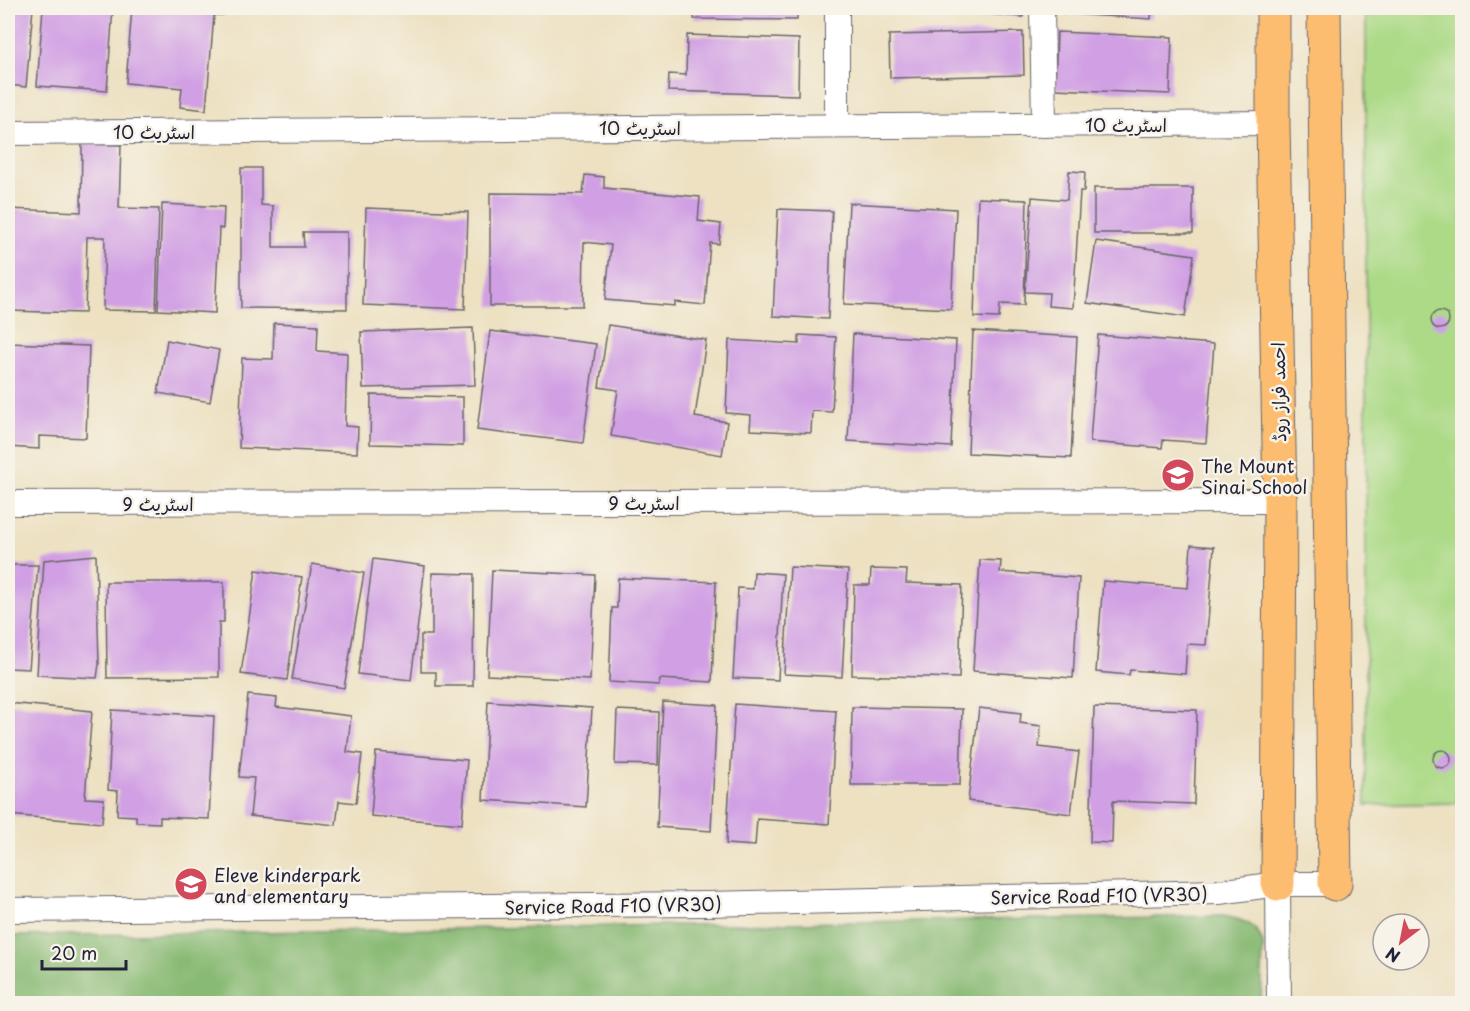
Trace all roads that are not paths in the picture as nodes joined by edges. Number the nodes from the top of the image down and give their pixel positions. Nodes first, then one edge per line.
1 (837, 8) edge
2 (1042, 8) edge
3 (1273, 8) edge
4 (1324, 8) edge
5 (1273, 123) junction
6 (1044, 125) junction
7 (837, 126) junction
8 (8, 133) edge
9 (1280, 501) junction
10 (8, 503) edge
11 (1278, 884) junction
12 (1335, 884) joint
13 (8, 910) edge
14 (1279, 1004) edge

1 - 7 street
2 - 6 street
3 - 5 main road, احمد فراز روڈ
4 - 12 main road
5 - 6 street, اسٹریٹ 10
5 - 9 main road, احمد فراز روڈ
6 - 7 street, اسٹریٹ 10
7 - 8 street, اسٹریٹ 10
9 - 10 street, اسٹریٹ 9
9 - 11 main road, احمد فراز روڈ
11 - 12 street, Service Road F10 (VR30)
11 - 13 street, Service Road F10 (VR30)
11 - 14 street

